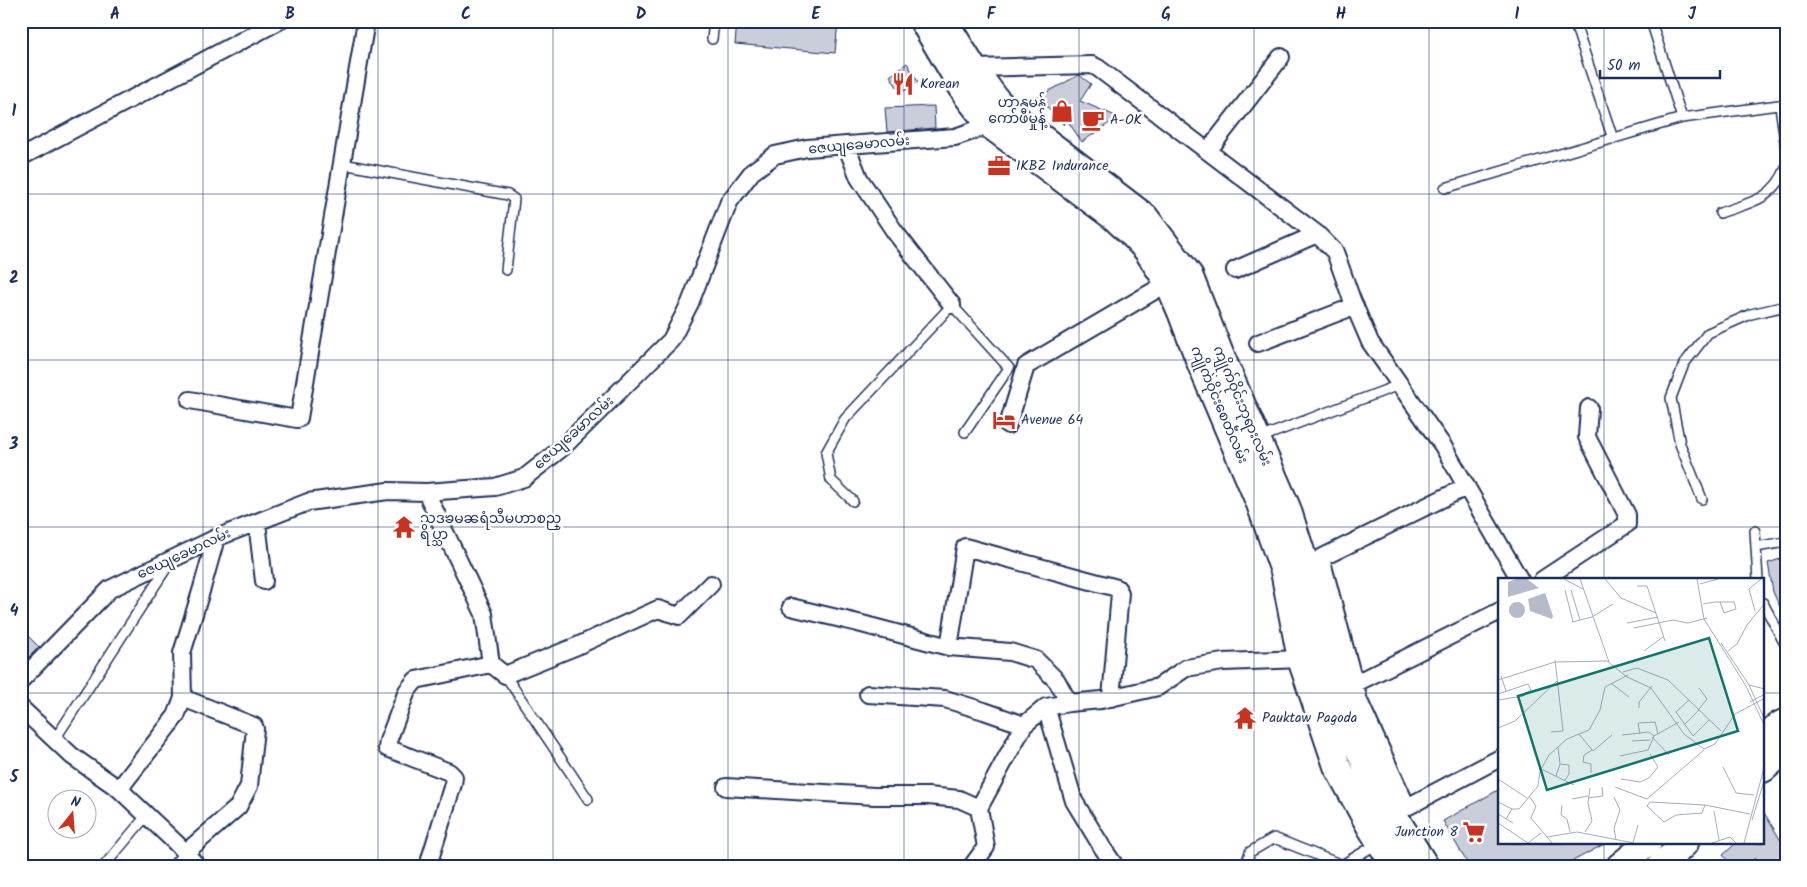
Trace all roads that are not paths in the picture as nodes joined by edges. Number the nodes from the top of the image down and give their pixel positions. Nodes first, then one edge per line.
1 (279, 21) edge
2 (366, 21) edge
3 (714, 21) edge
4 (923, 21) edge
5 (944, 21) edge
6 (1574, 21) edge
7 (1651, 21) edge
8 (712, 39) dead end
9 (1281, 56) dead end
10 (973, 68) junction
11 (1783, 105) edge
12 (998, 117) junction
13 (1682, 118) junction
14 (1612, 138) junction
15 (846, 145) junction
16 (1786, 149) edge
17 (1208, 151) junction
18 (21, 156) edge
19 (343, 164) junction
20 (1786, 168) edge
21 (1445, 188) dead end
22 (1720, 213) dead end
23 (1317, 234) junction
24 (506, 270) dead end
25 (1234, 270) dead end
26 (1177, 277) junction
27 (952, 305) junction
28 (1355, 306) junction
29 (1786, 306) edge
30 (1258, 343) dead end
31 (1210, 358) joint
32 (1399, 384) junction
33 (190, 400) dead end
34 (1589, 408) dead end
35 (1008, 425) dead end
36 (965, 432) dead end
37 (1254, 451) junction
38 (1466, 487) junction
39 (426, 492) junction
40 (1702, 499) dead end
41 (853, 501) dead end
42 (257, 522) junction
43 (1754, 531) dead end
44 (216, 538) junction
45 (1786, 542) edge
46 (1756, 547) junction
47 (172, 559) junction
48 (1519, 578) edge
49 (1545, 578) edge
50 (1758, 578) edge
51 (264, 581) dead end
52 (710, 584) dead end
53 (1764, 605) edge
54 (791, 608) dead end
55 (1498, 611) edge
56 (1786, 646) edge
57 (949, 647) junction
58 (1313, 656) junction
59 (490, 664) junction
60 (505, 675) junction
61 (21, 680) edge
62 (1354, 684) junction
63 (868, 694) dead end
64 (183, 698) junction
65 (1112, 698) junction
66 (1068, 703) junction
67 (1046, 707) junction
68 (21, 708) edge
69 (1786, 722) edge
70 (1024, 725) junction
71 (1764, 738) edge
72 (55, 740) junction
73 (1786, 748) edge
74 (1498, 759) edge
75 (1764, 768) edge
76 (726, 787) dead end
77 (120, 790) junction
78 (588, 799) dead end
79 (979, 808) junction
80 (147, 815) junction
81 (1379, 843) junction
82 (1647, 844) edge
83 (1684, 844) edge
84 (986, 847) junction
85 (185, 853) junction
86 (430, 859) dead end
87 (104, 866) edge
88 (172, 866) edge
89 (197, 866) edge
90 (972, 866) edge
91 (991, 866) edge
92 (1115, 866) edge
93 (1249, 866) edge
94 (1395, 866) edge
95 (1425, 866) edge
96 (1620, 866) edge
97 (1661, 866) edge

1 - 18 street
2 - 19 street
3 - 8 lane
4 - 12 main road
5 - 10 main road
6 - 14 lane
7 - 13 lane
9 - 17 street
10 - 12 main road
10 - 17 street
11 - 13 lane
11 - 16 lane
12 - 15 street, ဇေယျခေမာလမ်း
12 - 26 main road
13 - 14 lane
14 - 21 lane
15 - 27 street
15 - 39 street, ဇေယျခေမာလမ်း
17 - 23 street
19 - 24 lane
19 - 33 street
20 - 22 lane
23 - 25 street
23 - 28 street
26 - 31 main road, ကျိုက်ဝိုင်းဘုရားလမ်း
26 - 35 street
27 - 36 lane
27 - 41 lane
28 - 30 street
28 - 32 street
29 - 40 lane
31 - 37 main road, ကျိုက်ဝိုင်းစေတီလမ်း
32 - 37 lane
32 - 38 street
34 - 49 street
37 - 58 main road, ကျိုက်ဝိုင်းဘုရားလမ်း
38 - 48 street
38 - 62 street
39 - 42 street, ဇေယျခေမာလမ်း
39 - 59 street
42 - 44 street, ဇေယျခေမာလမ်း
42 - 51 street
43 - 46 lane
44 - 47 street, ဇေယျခေမာလမ်း
44 - 64 street
45 - 46 lane
46 - 50 lane
47 - 61 street, ဇေယျခေမာလမ်း
47 - 72 lane
52 - 60 street
53 - 56 lane
54 - 57 street
55 - 62 street
57 - 65 street
57 - 66 street
58 - 65 street
58 - 81 main road
58 - 95 main road, ကျိုက်ဝိုင်းဘုရားလမ်း
59 - 60 street
59 - 86 street
60 - 78 lane
62 - 74 street
63 - 70 street
64 - 77 street
64 - 85 street
65 - 66 street
66 - 67 street
67 - 70 street
67 - 92 street
68 - 72 street
69 - 71 main road
70 - 79 street
72 - 77 street
73 - 75 main road
76 - 79 street
77 - 80 street
79 - 84 street
80 - 85 street
80 - 87 lane
81 - 93 lane
81 - 94 main road
82 - 96 main road
83 - 97 main road
84 - 90 street
84 - 91 street
85 - 88 lane
85 - 89 street

